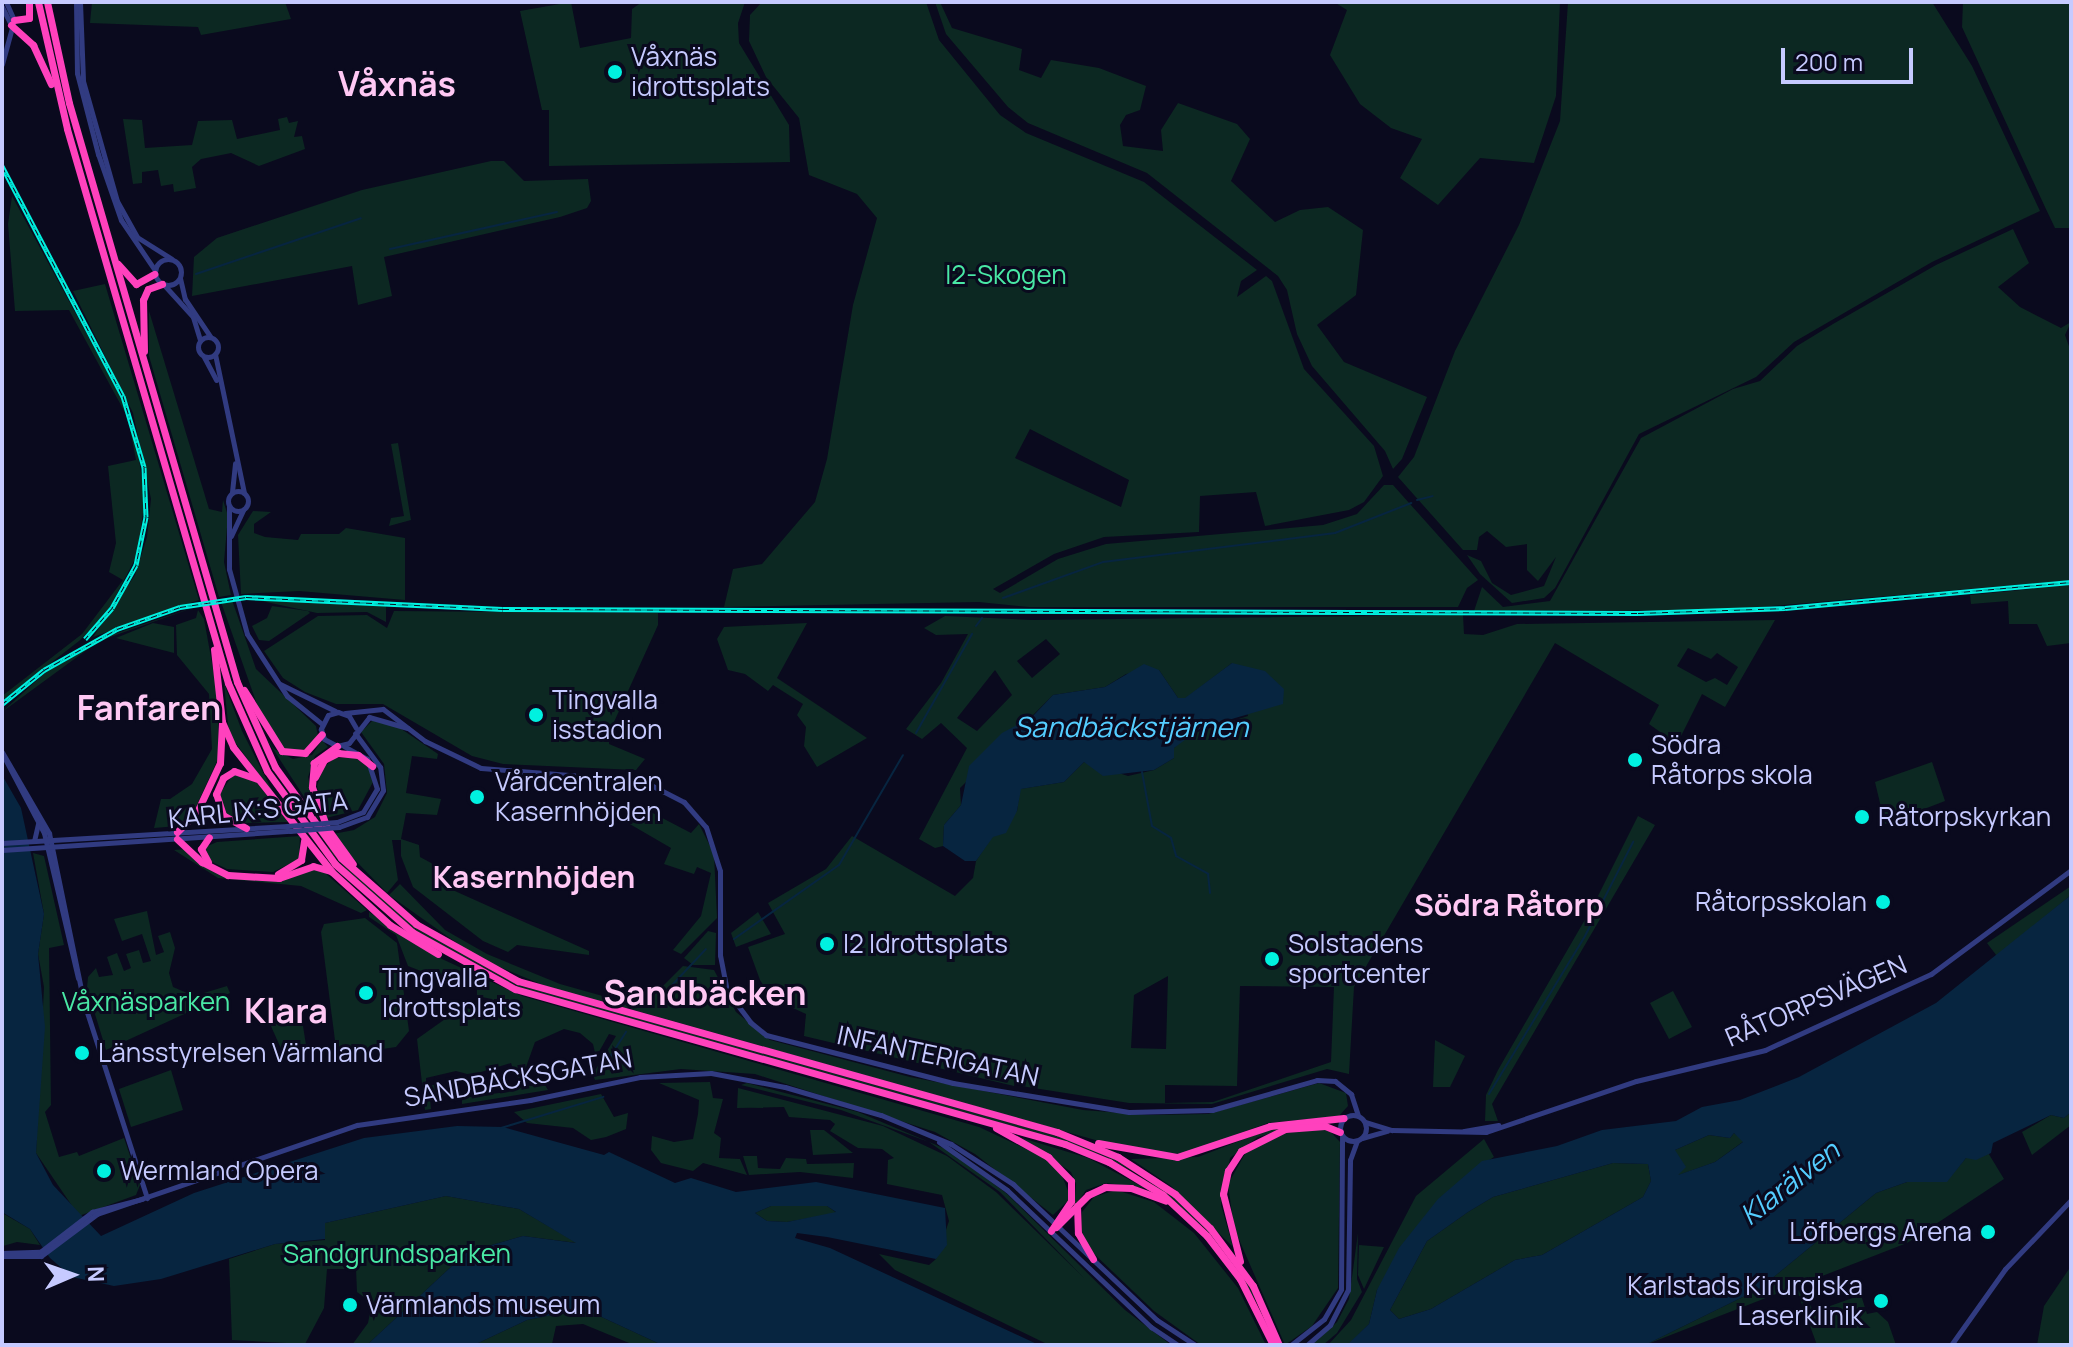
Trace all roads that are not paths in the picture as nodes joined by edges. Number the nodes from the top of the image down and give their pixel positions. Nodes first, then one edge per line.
1 (6, 2) edge
2 (29, 2) edge
3 (38, 2) edge
4 (47, 2) edge
5 (78, 2) edge
6 (2, 7) edge
7 (12, 22) junction
8 (2, 64) edge
9 (60, 105) junction
10 (114, 258) junction
11 (172, 259) junction
12 (154, 271) junction
13 (180, 278) junction
14 (163, 285) junction
15 (210, 336) junction
16 (200, 340) junction
17 (215, 354) junction
18 (204, 356) junction
19 (146, 369) junction
20 (221, 392) junction
21 (235, 454) junction
22 (232, 492) junction
23 (244, 493) junction
24 (229, 506) junction
25 (243, 510) junction
26 (229, 540) junction
27 (211, 628) junction
28 (230, 660) junction
29 (276, 681) junction
30 (342, 712) junction
31 (222, 722) junction
32 (322, 724) junction
33 (409, 729) junction
34 (356, 730) junction
35 (322, 734) junction
36 (341, 746) junction
37 (2, 752) edge
38 (372, 766) junction
39 (265, 786) junction
40 (314, 791) junction
41 (41, 820) junction
42 (338, 825) junction
43 (246, 828) junction
44 (288, 828) junction
45 (177, 836) junction
46 (209, 837) junction
47 (303, 838) junction
48 (64, 839) junction
49 (48, 840) junction
50 (34, 841) junction
51 (2, 843) edge
52 (65, 847) junction
53 (50, 848) junction
54 (2, 850) edge
55 (58, 869) junction
56 (2071, 870) edge
57 (332, 872) junction
58 (369, 886) junction
59 (464, 965) junction
60 (78, 979) junction
61 (1352, 1099) junction
62 (1358, 1116) junction
63 (1346, 1117) junction
64 (983, 1121) junction
65 (1365, 1122) junction
66 (1392, 1130) junction
67 (1341, 1134) junction
68 (1073, 1137) junction
69 (1359, 1140) junction
70 (145, 1199) junction
71 (2071, 1200) edge
72 (1077, 1206) junction
73 (1176, 1206) junction
74 (1055, 1226) junction
75 (2, 1255) edge
76 (1093, 1259) junction
77 (1243, 1270) junction
78 (1275, 1342) edge
79 (1178, 1345) edge
80 (1195, 1345) edge
81 (1291, 1345) edge
82 (1307, 1345) edge
83 (1951, 1345) edge

1 - 7 street
2 - 7 highway
3 - 9 highway
4 - 10 highway
5 - 11 street
5 - 12 street
6 - 7 street
7 - 8 street
7 - 9 highway
9 - 27 highway
10 - 12 highway
10 - 19 highway
11 - 12 street
11 - 13 street
12 - 14 street
13 - 14 street
13 - 15 street
14 - 16 street
14 - 19 highway
15 - 16 street
15 - 17 street
16 - 18 street
17 - 18 street
17 - 20 street
18 - 20 street
19 - 28 highway
20 - 21 street
21 - 22 street
21 - 23 street
22 - 23 street
22 - 24 street
23 - 25 street
24 - 25 street
24 - 26 street
25 - 26 street
26 - 29 street
27 - 31 highway
27 - 59 highway
28 - 35 highway
28 - 58 highway
29 - 30 street
29 - 32 street
30 - 32 street
30 - 33 street, INFANTERIGATAN
30 - 34 street, KARL IX:S GATA
31 - 39 highway
31 - 45 highway
32 - 35 street
33 - 34 street, INFANTERIGATAN
33 - 61 street, INFANTERIGATAN
34 - 36 street
34 - 42 street, KARL IX:S GATA
35 - 36 street, KARL IX:S GATA
36 - 38 street, KARL IX:S GATA
36 - 40 highway
37 - 41 street
38 - 40 highway
38 - 42 street, KARL IX:S GATA
39 - 43 highway
39 - 47 highway
40 - 58 highway
41 - 48 street
41 - 49 street
41 - 50 street
42 - 44 street, KARL IX:S GATA, bridge
43 - 44 street, KARL IX:S GATA
43 - 45 street, KARL IX:S GATA
44 - 46 street, KARL IX:S GATA
45 - 46 street, KARL IX:S GATA
45 - 48 street, KARL IX:S GATA
45 - 52 street, KARL IX:S GATA
45 - 57 highway
46 - 47 highway
47 - 57 highway
48 - 49 street, KARL IX:S GATA
49 - 50 street, KARL IX:S GATA
49 - 53 street
50 - 51 street, KARL IX:S GATA
52 - 53 street, KARL IX:S GATA
52 - 55 street
53 - 54 street, KARL IX:S GATA
53 - 55 street
53 - 60 street
55 - 60 street
56 - 66 street, RÅTORPSVÄGEN
57 - 59 highway
58 - 68 highway
59 - 64 highway
60 - 70 street
61 - 62 street
61 - 63 street
62 - 63 street
62 - 65 street
63 - 67 street
63 - 68 highway
64 - 73 highway
64 - 74 highway
65 - 66 street
65 - 69 street
66 - 69 street
67 - 69 street
67 - 77 highway
67 - 81 street
68 - 77 highway
69 - 82 street
70 - 74 street, SANDBÄCKSGATAN
70 - 75 street, SANDBÄCKSGATAN
71 - 83 street
72 - 73 highway
72 - 74 highway
72 - 76 highway
73 - 78 highway
74 - 76 street, SANDBÄCKSGATAN
74 - 79 street, SANDBÄCKSGATAN
76 - 80 street, SANDBÄCKSGATAN
77 - 78 highway

